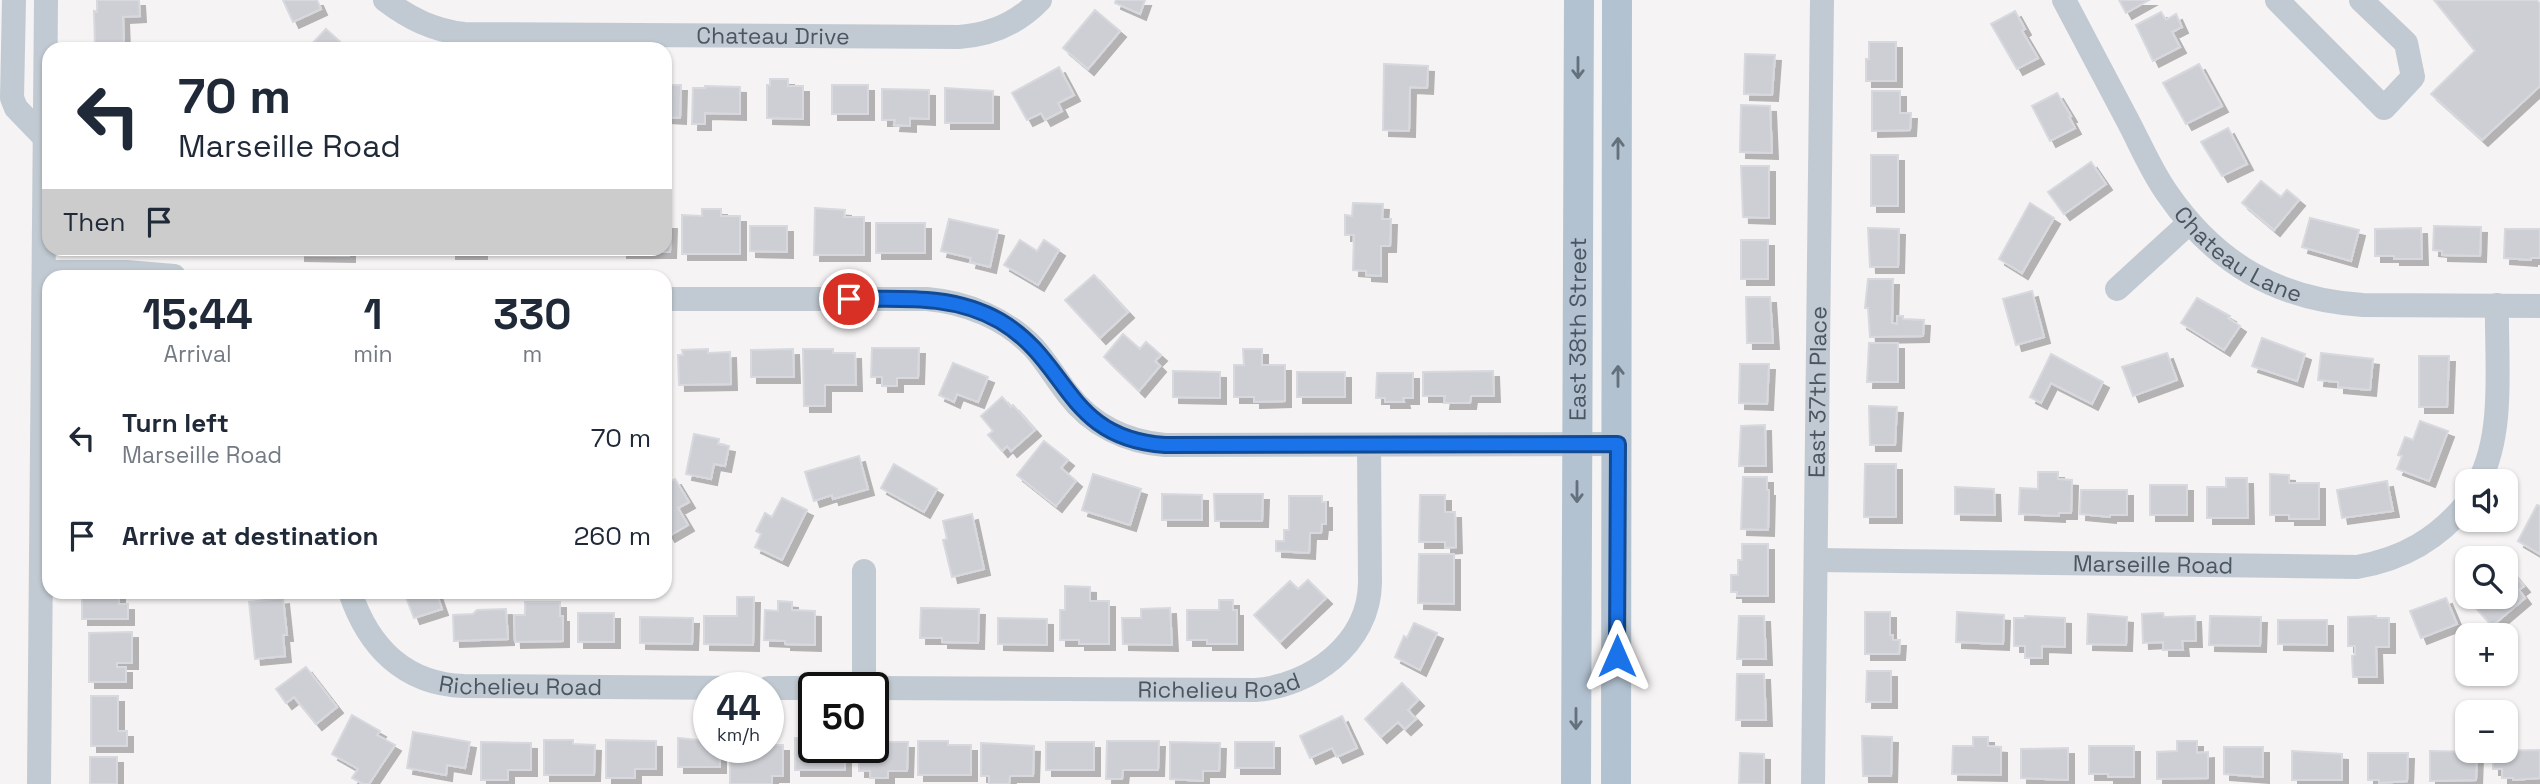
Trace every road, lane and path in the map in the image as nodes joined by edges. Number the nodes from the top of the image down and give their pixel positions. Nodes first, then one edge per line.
1 (13, 0) edge
2 (46, 0) edge
3 (385, 0) edge
4 (1579, 0) edge
5 (1617, 0) edge
6 (1822, 0) edge
7 (2064, 0) edge
8 (2277, 0) edge
9 (2361, 0) edge
10 (1037, 3) edge
11 (46, 42) edge
12 (42, 135) edge
13 (2189, 223) junction
14 (2117, 289) dead end
15 (672, 299) edge
16 (2497, 305) junction
17 (2540, 306) edge
18 (1578, 444) junction
19 (1618, 444) junction
20 (1369, 446) junction
21 (2485, 469) edge
22 (42, 477) edge
23 (2455, 516) edge
24 (1816, 560) junction
25 (864, 571) dead end
26 (353, 599) edge
27 (864, 672) edge
28 (693, 688) edge
29 (889, 688) edge
30 (39, 784) edge
31 (1576, 784) edge
32 (1616, 784) edge
33 (1813, 784) edge

1 - 12 street
2 - 11 street
3 - 10 street, Chateau Drive
4 -> 18 main road, East 38th Street
19 -> 5 main road, East 38th Street
6 - 24 street, East 37th Place
7 - 13 street, Chateau Lane
8 - 9 street
13 - 14 street
13 - 16 street, Chateau Lane
15 - 20 street
16 - 17 street, Chateau Lane
16 - 21 street
18 - 19 street
18 - 20 street
18 -> 31 main road, East 38th Street
19 - 32 main road, East 38th Street
20 - 29 street, Richelieu Road
22 - 30 street
23 - 24 street, Marseille Road
24 - 33 street, East 37th Place
25 - 27 street
26 - 28 street, Richelieu Road

